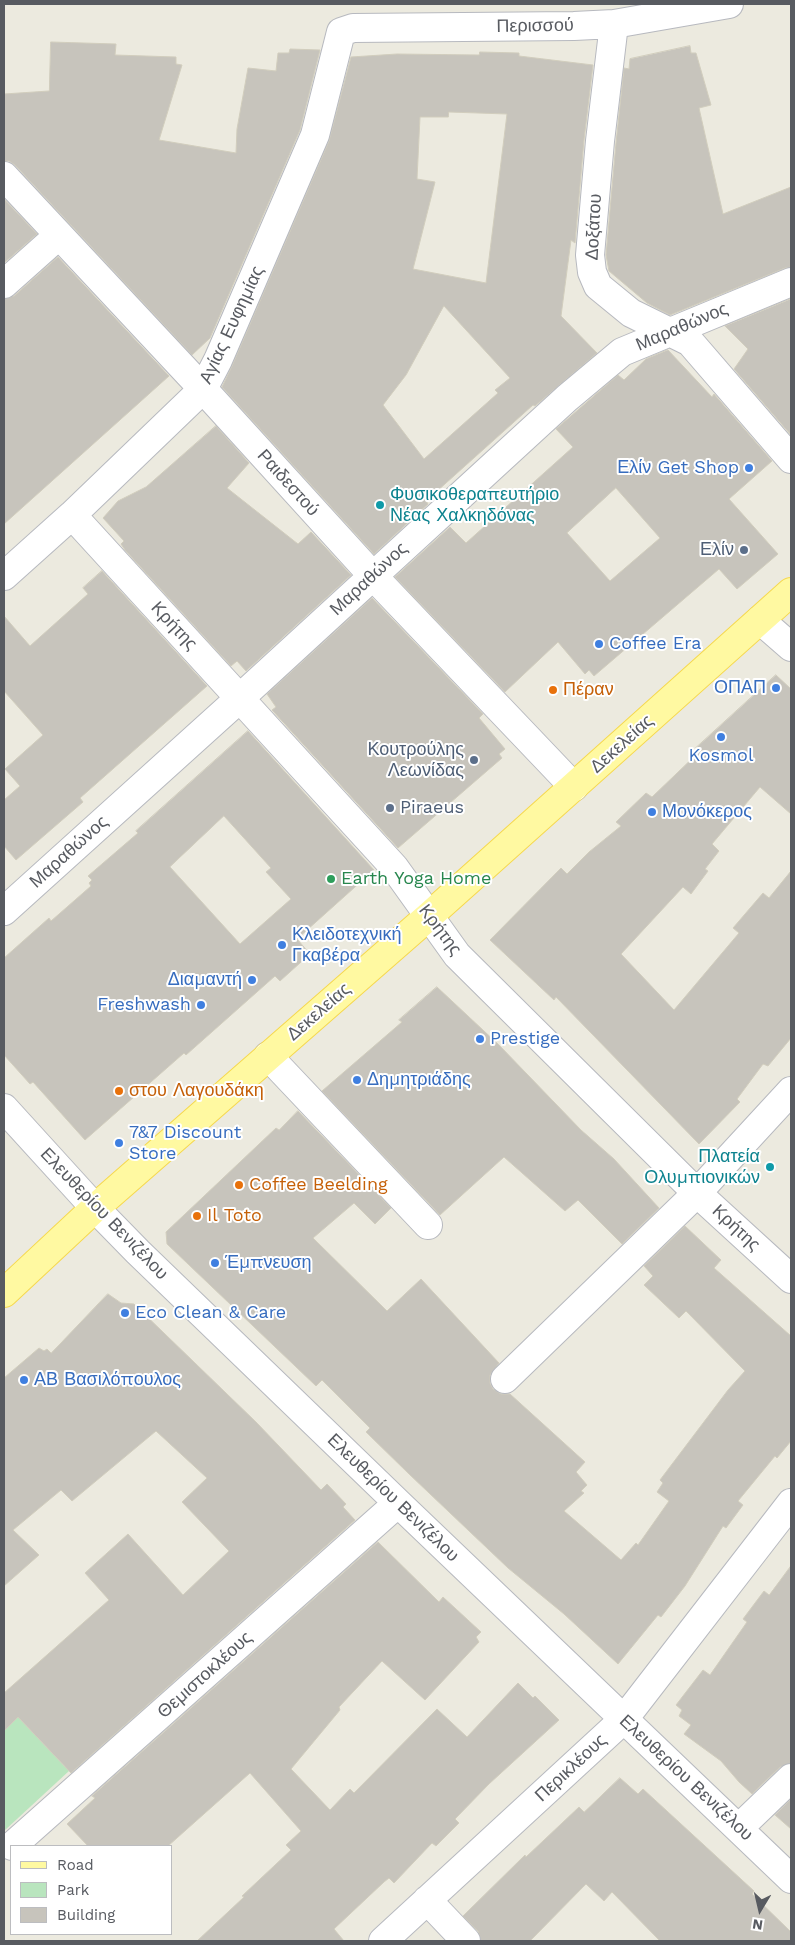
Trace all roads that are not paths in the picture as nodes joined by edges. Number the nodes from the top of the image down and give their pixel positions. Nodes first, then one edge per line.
1 (729, 4) edge
2 (614, 24) junction
3 (341, 32) joint
4 (4, 176) edge
5 (59, 235) junction
6 (791, 282) edge
7 (4, 284) edge
8 (667, 332) junction
9 (203, 389) junction
10 (791, 460) edge
11 (72, 515) junction
12 (4, 576) edge
13 (373, 576) junction
14 (791, 592) edge
15 (760, 620) junction
16 (791, 647) edge
17 (240, 698) junction
18 (574, 787) junction
19 (4, 911) edge
20 (429, 916) junction
21 (268, 1056) junction
22 (787, 1105) edge
23 (4, 1108) edge
24 (697, 1193) junction
25 (95, 1208) junction
26 (428, 1225) dead end
27 (791, 1279) edge
28 (4, 1292) edge
29 (505, 1379) dead end
30 (398, 1503) junction
31 (791, 1503) edge
32 (624, 1719) junction
33 (791, 1778) edge
34 (738, 1828) junction
35 (13, 1845) edge
36 (791, 1879) edge
37 (427, 1900) junction
38 (383, 1941) edge
39 (466, 1941) edge

1 - 2 street, Περισσού
2 - 3 street, Περισσού
2 - 8 street, Δοξάτου
3 - 9 street, Αγίας Ευφημίας
4 - 5 street, Ραιδεστού
5 - 7 street
5 - 9 street, Ραιδεστού
6 - 8 street, Μαραθώνος
8 - 10 street, Δοξάτου
8 - 13 street, Μαραθώνος
9 - 11 street, Αγίας Ευφημίας
9 - 13 street, Ραιδεστού
11 - 12 street, Αγίας Ευφημίας
11 - 17 street, Κρήτης
13 - 17 street, Μαραθώνος
13 - 18 street, Ραιδεστού
14 - 15 main road, Δεκελείας
15 - 16 street
15 - 18 main road, Δεκελείας
17 - 19 street, Μαραθώνος
17 - 20 street, Κρήτης
18 - 20 main road, Δεκελείας
20 - 21 main road, Δεκελείας
20 - 24 street, Κρήτης
21 - 25 main road, Δεκελείας
21 - 26 street
22 - 24 street
23 - 25 street, Ελευθερίου Βενιζέλου
24 - 27 street, Κρήτης
24 - 29 street
25 - 28 main road, Δεκελείας
25 - 30 street, Ελευθερίου Βενιζέλου
30 - 32 street, Ελευθερίου Βενιζέλου
30 - 35 street, Θεμιστοκλέους
31 - 32 street, Περικλέους
32 - 34 street, Ελευθερίου Βενιζέλου
32 - 37 street, Περικλέους
33 - 34 street
34 - 36 street, Ελευθερίου Βενιζέλου
37 - 38 street, Περικλέους
37 - 39 street

